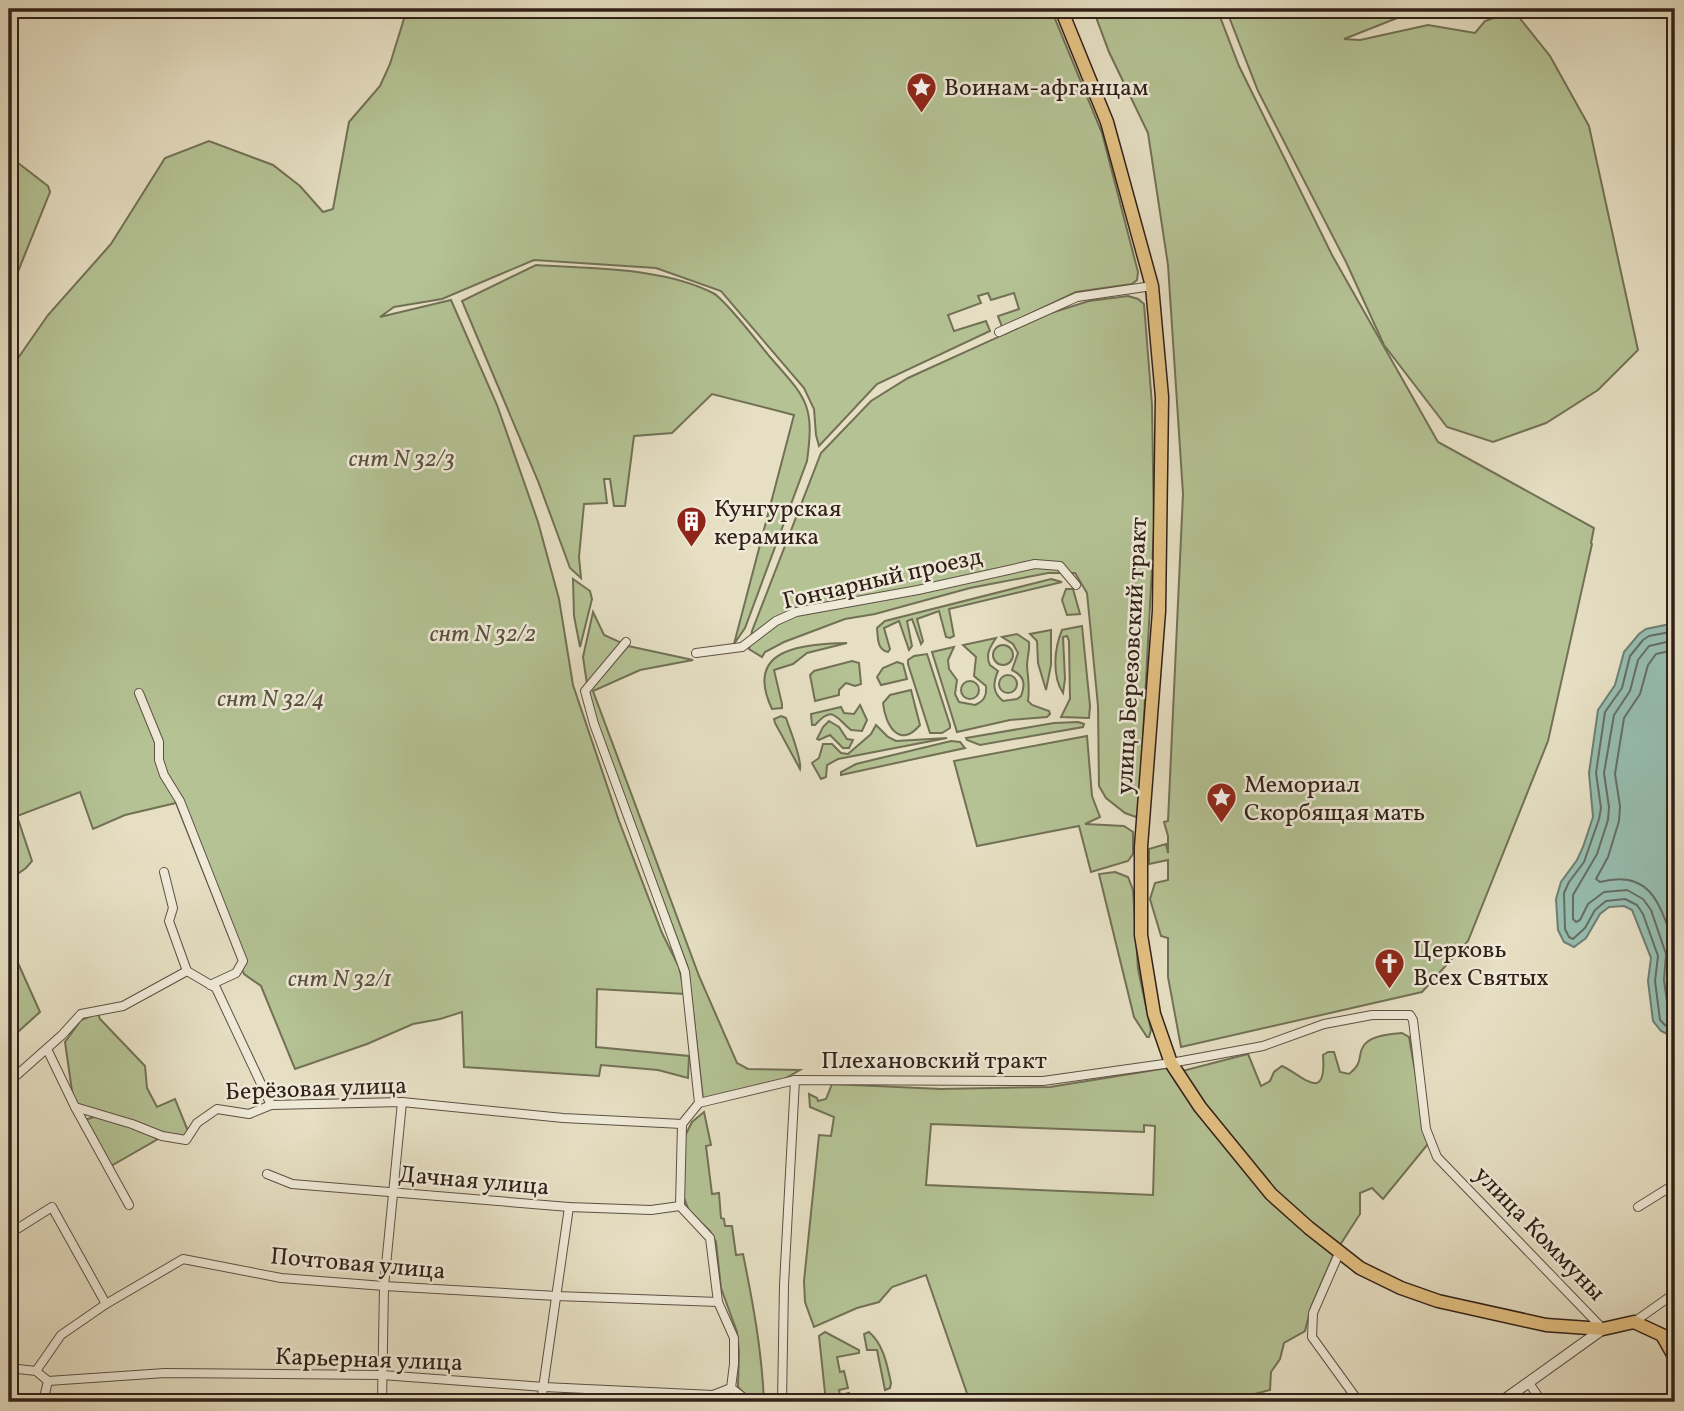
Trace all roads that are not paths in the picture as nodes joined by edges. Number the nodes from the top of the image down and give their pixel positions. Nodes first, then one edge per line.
1 (1061, 9) edge
2 (1152, 286) junction
3 (999, 332) dead end
4 (1076, 585) dead end
5 (626, 642) dead end
6 (696, 653) dead end
7 (139, 693) dead end
8 (164, 872) dead end
9 (187, 971) junction
10 (210, 985) junction
11 (1413, 1020) joint
12 (47, 1049) junction
13 (1171, 1063) junction
14 (795, 1080) junction
15 (9, 1082) edge
16 (402, 1102) junction
17 (699, 1104) junction
18 (271, 1105) junction
19 (75, 1107) junction
20 (682, 1124) junction
21 (267, 1174) dead end
22 (1675, 1184) edge
23 (391, 1192) junction
24 (129, 1205) dead end
25 (680, 1206) junction
26 (569, 1207) junction
27 (1638, 1207) dead end
28 (9, 1234) edge
29 (1340, 1251) junction
30 (384, 1286) junction
31 (1675, 1293) edge
32 (558, 1296) junction
33 (718, 1302) junction
34 (106, 1304) junction
35 (1634, 1322) junction
36 (1603, 1329) junction
37 (1675, 1358) edge
38 (9, 1368) edge
39 (36, 1371) junction
40 (382, 1375) junction
41 (48, 1381) junction
42 (1529, 1383) junction
43 (544, 1387) junction
44 (731, 1388) junction
45 (713, 1399) edge
46 (43, 1402) edge
47 (382, 1402) edge
48 (541, 1402) edge
49 (746, 1402) edge
50 (782, 1402) edge
51 (1359, 1402) edge
52 (1501, 1402) edge
53 (1542, 1402) edge

1 - 2 main road, улица Березовский тракт
2 - 3 street
2 - 13 main road, улица Березовский тракт
4 - 6 street, Гончарный проезд
5 - 17 street
7 - 10 street
8 - 9 street
9 - 10 street
9 - 12 street
10 - 18 street
11 - 13 street, Плехановский тракт
11 - 36 street, улица Коммуны
12 - 15 street
12 - 19 street
13 - 14 street, Плехановский тракт
13 - 29 main road, улица Березовский тракт
14 - 17 street, Плехановский тракт
14 - 50 street
16 - 18 street, Берёзовая улица
16 - 20 street, Берёзовая улица
16 - 23 street
17 - 20 street
18 - 19 street, Берёзовая улица
19 - 24 street
20 - 25 street
21 - 23 street, Дачная улица
22 - 27 street
23 - 26 street, Дачная улица
23 - 30 street
25 - 26 street, Дачная улица
25 - 33 street
26 - 32 street
28 - 34 street
29 - 36 main road, улица Коммуны
29 - 51 street
30 - 32 street, Почтовая улица
30 - 34 street, Почтовая улица
30 - 40 street
31 - 35 street
32 - 33 street, Почтовая улица
32 - 43 street
33 - 44 street
34 - 39 street, Почтовая улица
35 - 36 main road
35 - 37 main road
36 - 42 street
38 - 39 street
39 - 41 street
40 - 41 street, Карьерная улица
40 - 43 street, Карьерная улица
40 - 47 street
41 - 46 street
42 - 52 street
42 - 53 street
43 - 45 street, Карьерная улица
43 - 48 street
44 - 45 street, Карьерная улица
44 - 49 street

